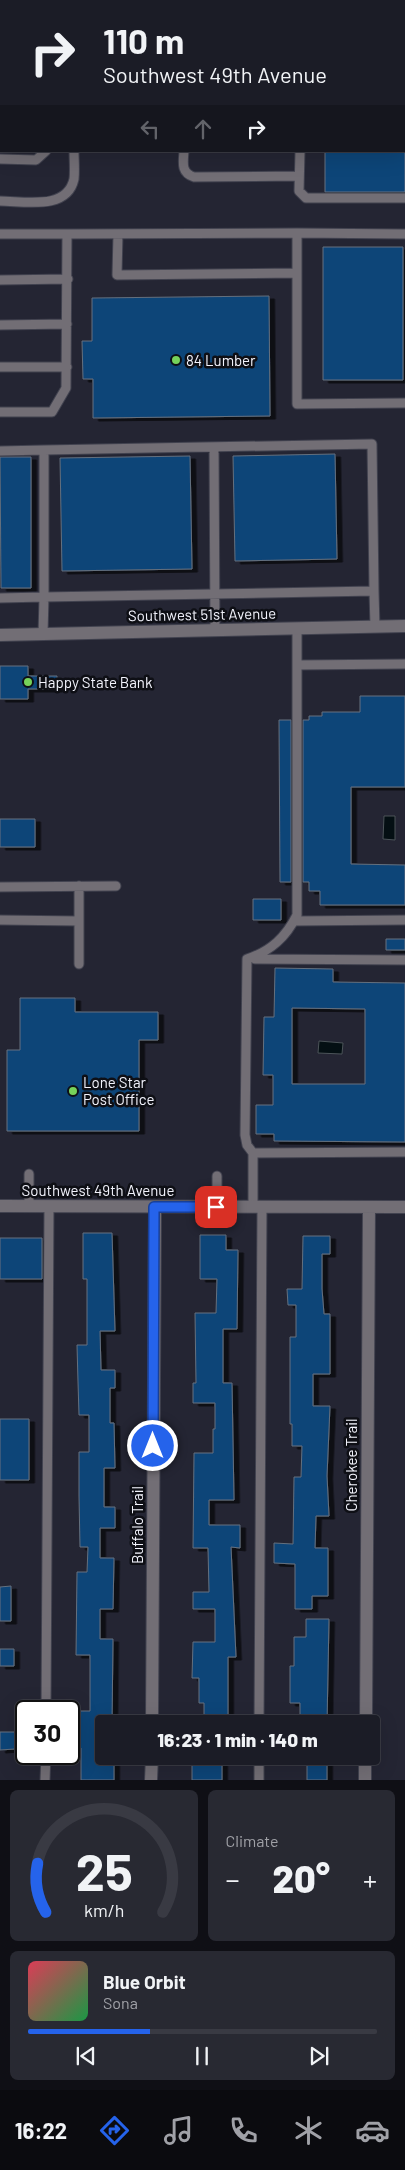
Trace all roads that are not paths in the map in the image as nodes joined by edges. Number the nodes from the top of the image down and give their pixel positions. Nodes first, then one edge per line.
1 (74, 152) edge
2 (184, 152) edge
3 (300, 152) edge
4 (37, 156) edge
5 (0, 159) edge
6 (299, 176) junction
7 (405, 198) edge
8 (0, 201) edge
9 (298, 233) junction
10 (0, 234) edge
11 (67, 234) junction
12 (118, 234) junction
13 (405, 234) edge
14 (297, 273) junction
15 (68, 279) junction
16 (0, 280) edge
17 (67, 324) junction
18 (0, 325) edge
19 (0, 367) edge
20 (67, 367) junction
21 (405, 403) edge
22 (0, 412) edge
23 (214, 447) junction
24 (44, 450) junction
25 (0, 451) edge
26 (374, 591) junction
27 (214, 594) junction
28 (44, 597) junction
29 (0, 598) edge
30 (405, 626) edge
31 (375, 627) junction
32 (297, 628) junction
33 (215, 630) junction
34 (43, 634) junction
35 (0, 635) edge
36 (405, 664) edge
37 (297, 665) junction
38 (79, 886) junction
39 (116, 886) dead end
40 (0, 887) edge
41 (0, 920) edge
42 (79, 920) junction
43 (405, 920) edge
44 (294, 921) junction
45 (248, 959) junction
46 (405, 960) edge
47 (79, 964) dead end
48 (405, 1152) edge
49 (253, 1153) junction
50 (29, 1174) dead end
51 (216, 1176) dead end
52 (0, 1206) edge
53 (29, 1206) junction
54 (49, 1206) junction
55 (154, 1207) junction
56 (216, 1207) junction
57 (258, 1207) junction
58 (369, 1207) junction
59 (405, 1207) edge
60 (46, 1700) edge
61 (152, 1715) edge
62 (259, 1715) edge
63 (366, 1715) edge
64 (46, 1765) edge
65 (152, 1765) edge
66 (259, 1765) edge
67 (365, 1765) edge
68 (45, 1780) edge
69 (151, 1780) edge
70 (259, 1780) edge
71 (365, 1780) edge

1 - 8 lane
2 - 6 lane
3 - 6 lane
4 - 5 lane
6 - 7 lane
9 - 12 lane
9 - 13 lane
9 - 14 lane
10 - 11 lane
11 - 12 lane
11 - 15 lane
12 - 14 lane
14 - 21 lane
15 - 16 lane
15 - 17 lane
17 - 18 lane
17 - 20 lane
19 - 20 lane
20 - 22 lane
23 - 24 lane
23 - 26 lane
23 - 27 lane
24 - 25 lane
24 - 28 lane
26 - 27 lane
26 - 31 lane
27 - 28 lane
27 - 33 lane
28 - 29 lane
28 - 34 lane
30 - 31 street, Southwest 51st Avenue
31 - 32 street, Southwest 51st Avenue
32 - 33 street, Southwest 51st Avenue
32 - 37 lane
33 - 34 street, Southwest 51st Avenue
34 - 35 street, Southwest 51st Avenue
36 - 37 lane
37 - 44 lane
38 - 39 lane
38 - 40 lane
38 - 42 lane
41 - 42 lane
42 - 47 lane
43 - 44 lane
44 - 45 lane
45 - 46 lane
45 - 49 lane
48 - 49 lane
49 - 57 lane
50 - 53 lane
51 - 56 lane
52 - 53 street, Southwest 49th Avenue
53 - 54 street, Southwest 49th Avenue
54 - 55 street, Southwest 49th Avenue
54 - 60 lane
55 - 56 street, Southwest 49th Avenue
55 - 61 street, Buffalo Trail
56 - 57 street, Southwest 49th Avenue
57 - 58 street, Southwest 49th Avenue
57 - 62 lane
58 - 59 street, Southwest 49th Avenue
58 - 63 street, Cherokee Trail
64 - 68 lane
65 - 69 street
66 - 70 lane
67 - 71 street

